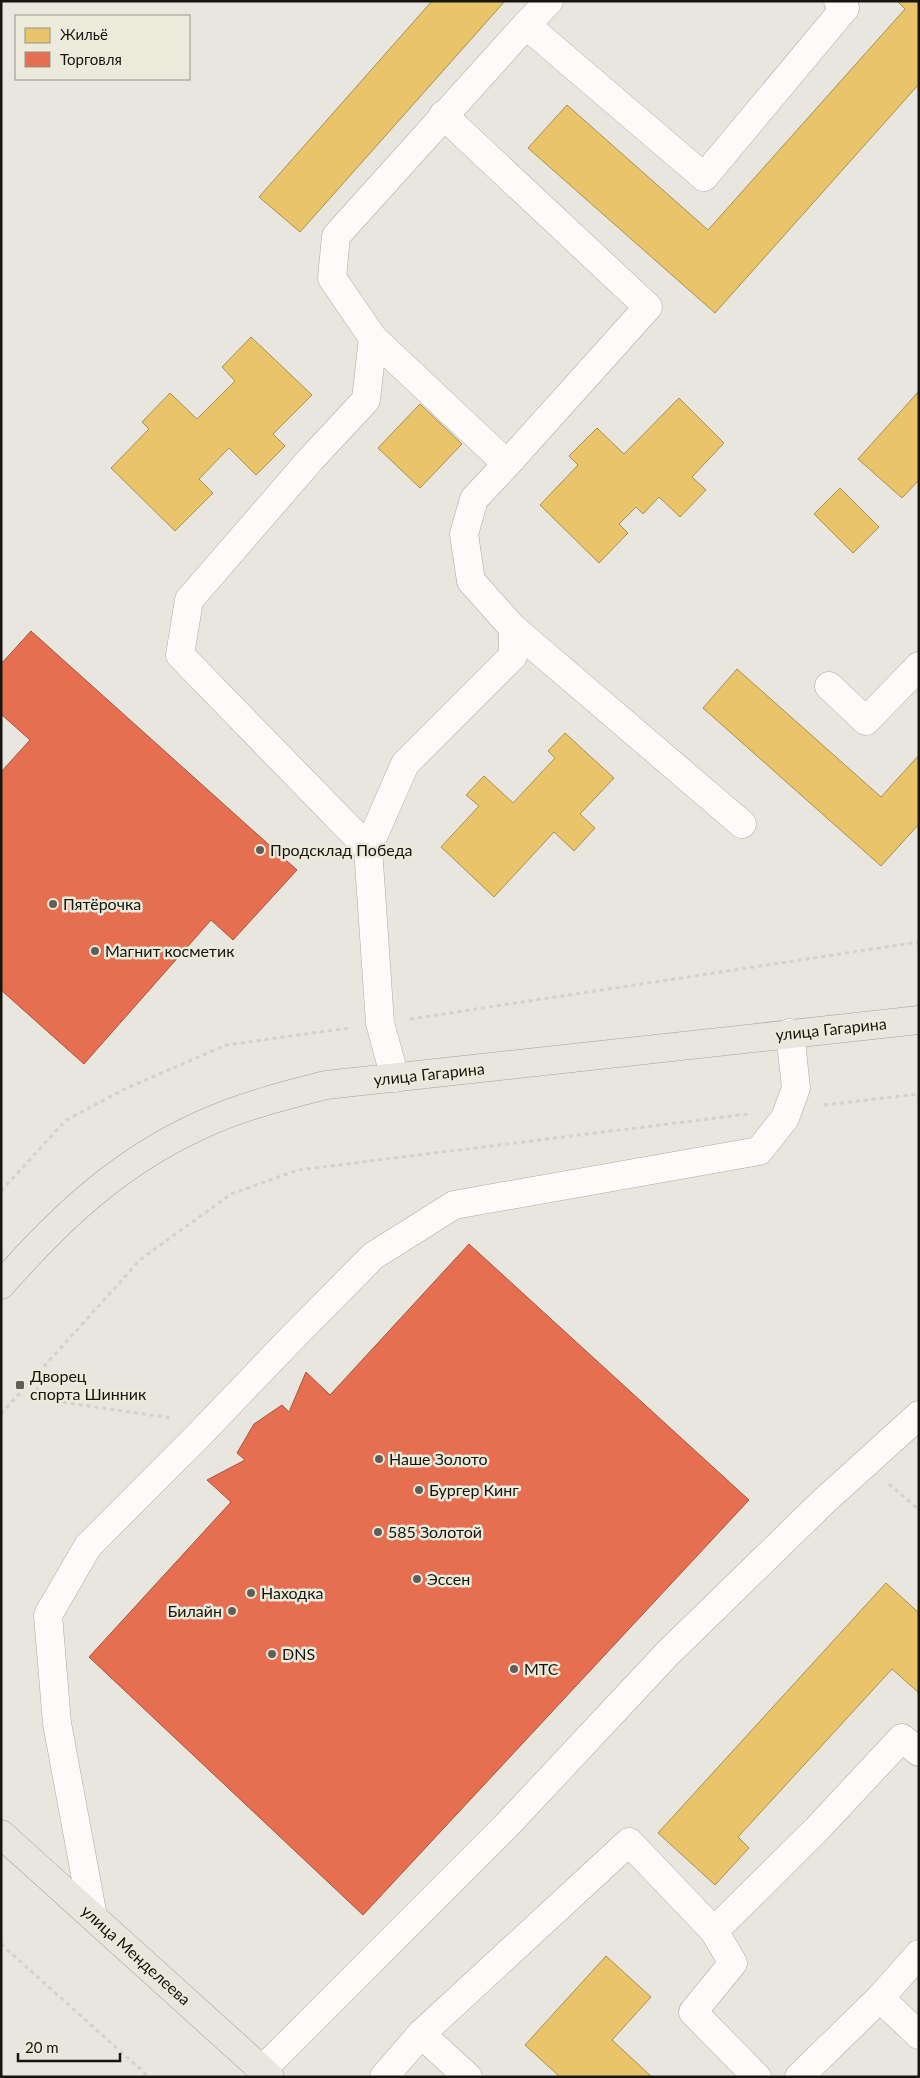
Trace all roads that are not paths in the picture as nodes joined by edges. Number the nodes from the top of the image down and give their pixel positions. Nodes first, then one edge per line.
1 (549, 1) edge
2 (838, 1) edge
3 (526, 25) junction
4 (443, 115) junction
5 (373, 338) junction
6 (506, 464) junction
7 (513, 628) junction
8 (919, 666) edge
9 (830, 686) dead end
10 (742, 824) dead end
11 (368, 848) junction
12 (919, 1020) edge
13 (790, 1033) junction
14 (395, 1078) junction
15 (1, 1285) edge
16 (919, 1415) edge
17 (919, 1752) edge
18 (1, 1834) edge
19 (93, 1917) junction
20 (714, 1931) junction
21 (919, 1954) edge
22 (880, 1998) junction
23 (421, 2034) junction
24 (919, 2034) edge
25 (266, 2073) edge
26 (384, 2077) edge
27 (468, 2077) edge
28 (757, 2077) edge
29 (799, 2077) edge

1 - 3 lane
2 - 3 lane
3 - 4 lane
4 - 5 lane
4 - 6 lane
5 - 6 lane
5 - 11 lane
6 - 7 lane
7 - 10 lane
7 - 11 lane
8 - 9 lane
11 - 14 lane
12 - 13 main road, улица Гагарина
13 - 14 main road, улица Гагарина
13 - 19 lane
14 - 15 main road, улица Гагарина
16 - 25 lane
17 - 20 lane
18 - 19 main road, улица Менделеева
19 - 25 main road, улица Менделеева
20 - 23 lane
20 - 28 lane
21 - 22 lane
22 - 24 lane
22 - 29 lane
23 - 26 lane
23 - 27 lane

